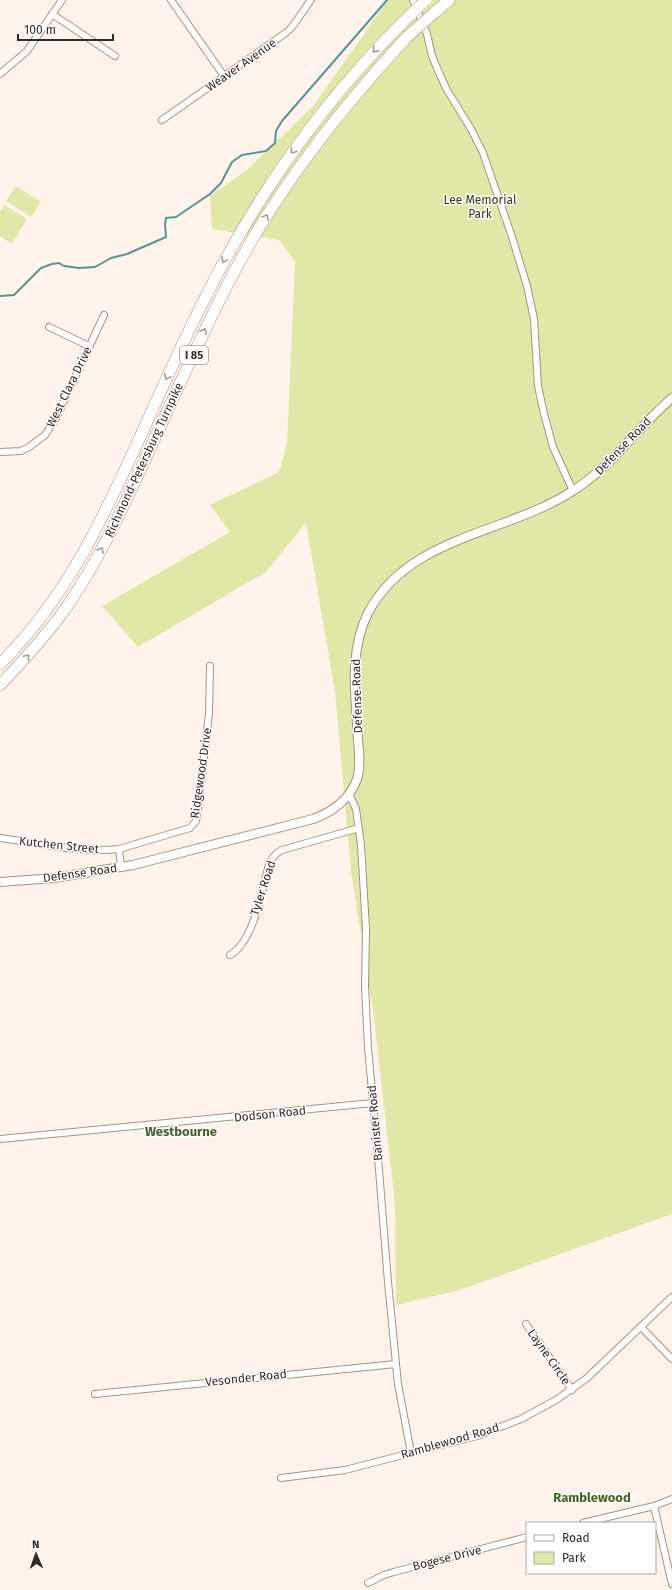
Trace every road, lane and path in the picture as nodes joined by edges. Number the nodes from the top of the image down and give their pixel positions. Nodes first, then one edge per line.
1 (62, 0) edge
2 (170, 0) edge
3 (311, 0) edge
4 (413, 0) edge
5 (426, 0) edge
6 (449, 0) edge
7 (52, 14) junction
8 (115, 56) dead end
9 (0, 74) edge
10 (224, 76) junction
11 (162, 120) dead end
12 (104, 315) dead end
13 (49, 327) dead end
14 (89, 346) junction
15 (672, 398) edge
16 (0, 452) edge
17 (573, 491) junction
18 (0, 664) edge
19 (210, 666) dead end
20 (0, 685) edge
21 (349, 794) junction
22 (359, 828) junction
23 (0, 838) edge
24 (119, 849) junction
25 (121, 867) junction
26 (0, 882) edge
27 (230, 955) dead end
28 (373, 1103) junction
29 (0, 1139) edge
30 (672, 1297) edge
31 (526, 1324) dead end
32 (641, 1327) junction
33 (672, 1359) edge
34 (396, 1364) junction
35 (572, 1390) junction
36 (95, 1394) dead end
37 (411, 1453) junction
38 (281, 1478) dead end
39 (672, 1499) edge
40 (654, 1506) junction
41 (587, 1522) edge
42 (526, 1538) edge
43 (368, 1583) dead end
44 (672, 1584) edge

1 - 7 street
2 - 10 street
3 - 10 street, Weaver Avenue
4 - 17 street
5 -> 18 highway, Richmond-Petersburg Turnpike / I 85, bridge
20 -> 6 highway, Richmond-Petersburg Turnpike / I 85, bridge
7 - 8 street
7 - 9 street
10 - 11 street, Weaver Avenue
12 - 14 street, West Clara Drive
13 - 14 street
14 - 16 street, West Clara Drive
15 - 17 street, Defense Road
17 - 21 street, Defense Road
19 - 24 street, Ridgewood Drive
21 - 22 street, Banister Road
21 - 25 street, Defense Road
22 - 27 street, Tyler Road
22 - 28 street, Banister Road
23 - 24 street, Kutchen Street
24 - 25 street
25 - 26 street, Defense Road
28 - 29 street, Dodson Road
28 - 34 street, Banister Road
30 - 32 street, Ramblewood Road
31 - 35 street, Layne Circle
32 - 33 street
32 - 35 street, Ramblewood Road
34 - 36 street, Vesonder Road
34 - 37 street, Banister Road
35 - 37 street, Ramblewood Road
37 - 38 street, Ramblewood Road
39 - 40 street
40 - 41 street
40 - 44 street
42 - 43 street, Bogese Drive

